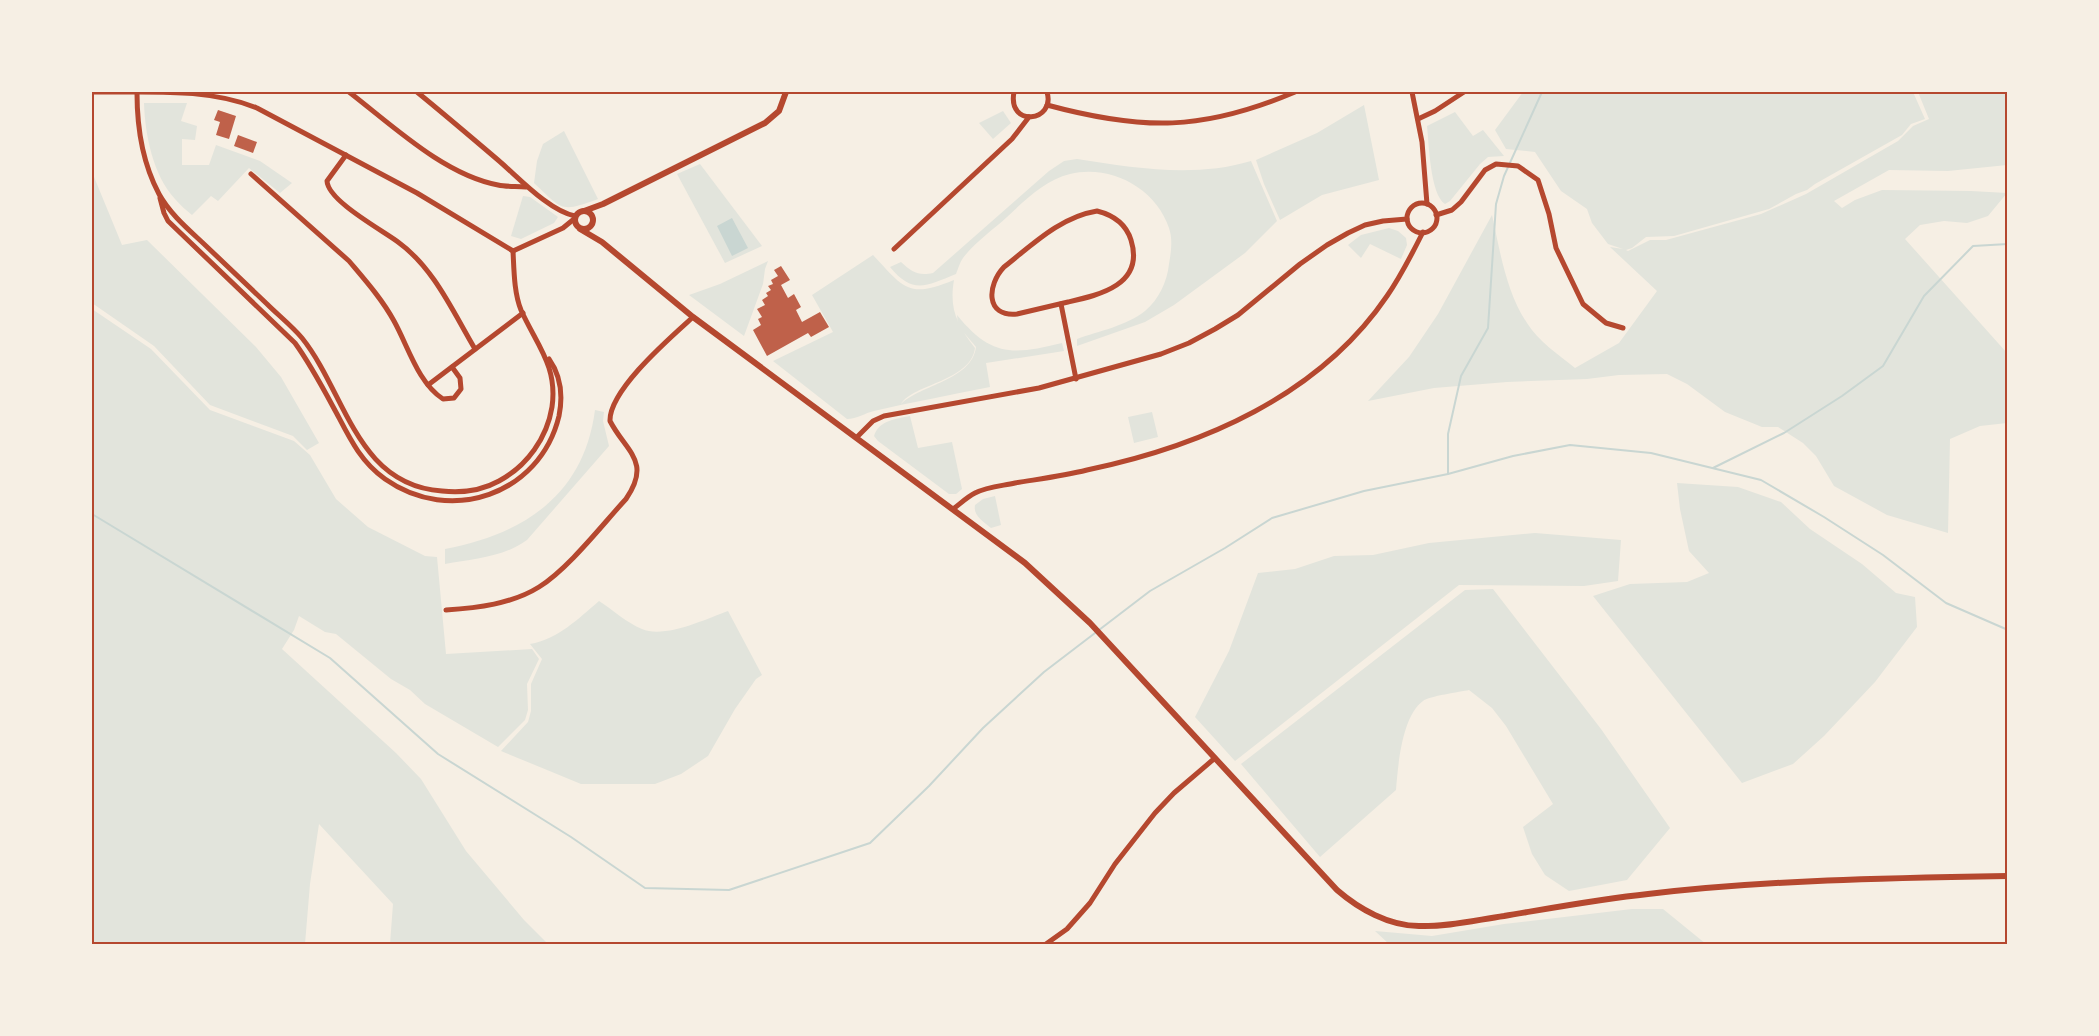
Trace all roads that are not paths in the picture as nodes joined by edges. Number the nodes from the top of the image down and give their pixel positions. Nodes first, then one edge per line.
1 (92, 92) edge
2 (349, 92) edge
3 (417, 92) edge
4 (786, 92) edge
5 (1014, 92) edge
6 (1047, 92) edge
7 (1295, 92) edge
8 (1412, 92) edge
9 (1464, 92) edge
10 (137, 93) junction
11 (1047, 105) junction
12 (1029, 117) junction
13 (1418, 119) junction
14 (346, 155) junction
15 (251, 174) dead end
16 (526, 187) junction
17 (603, 204) junction
18 (1427, 204) junction
19 (584, 211) junction
20 (1436, 215) junction
21 (575, 218) junction
22 (1407, 219) junction
23 (593, 221) junction
24 (563, 228) junction
25 (579, 228) junction
26 (1423, 232) junction
27 (602, 242) junction
28 (894, 249) dead end
29 (513, 252) junction
30 (1061, 304) junction
31 (523, 313) junction
32 (693, 317) junction
33 (1623, 328) dead end
34 (475, 349) junction
35 (452, 367) junction
36 (1076, 379) junction
37 (428, 385) junction
38 (856, 437) junction
39 (953, 509) junction
40 (446, 610) dead end
41 (1215, 758) junction
42 (2007, 876) edge
43 (1046, 945) edge

1 - 10 street
2 - 16 street
3 - 16 street
4 - 17 street
5 - 12 street
6 - 11 street
7 - 11 street
8 - 13 street
9 - 13 street
10 - 14 street
10 - 31 street
11 - 12 street
12 - 28 street
13 - 18 street
14 - 29 street
14 - 34 street
15 - 37 street
16 - 21 street
17 - 19 street
17 - 23 street
18 - 20 street
18 - 22 street
19 - 21 street
19 - 23 street
20 - 26 street
20 - 33 street
21 - 24 street
21 - 25 street
22 - 26 street
22 - 36 street
23 - 25 street
23 - 27 street
24 - 25 street
24 - 29 street
25 - 27 street
26 - 39 street
27 - 32 street
29 - 31 street
30 - 30 street
30 - 36 street
31 - 34 street
32 - 38 street
32 - 40 street
34 - 35 street
35 - 37 street
35 - 37 street
36 - 38 street
38 - 39 street
39 - 41 street
41 - 42 street
41 - 43 street

